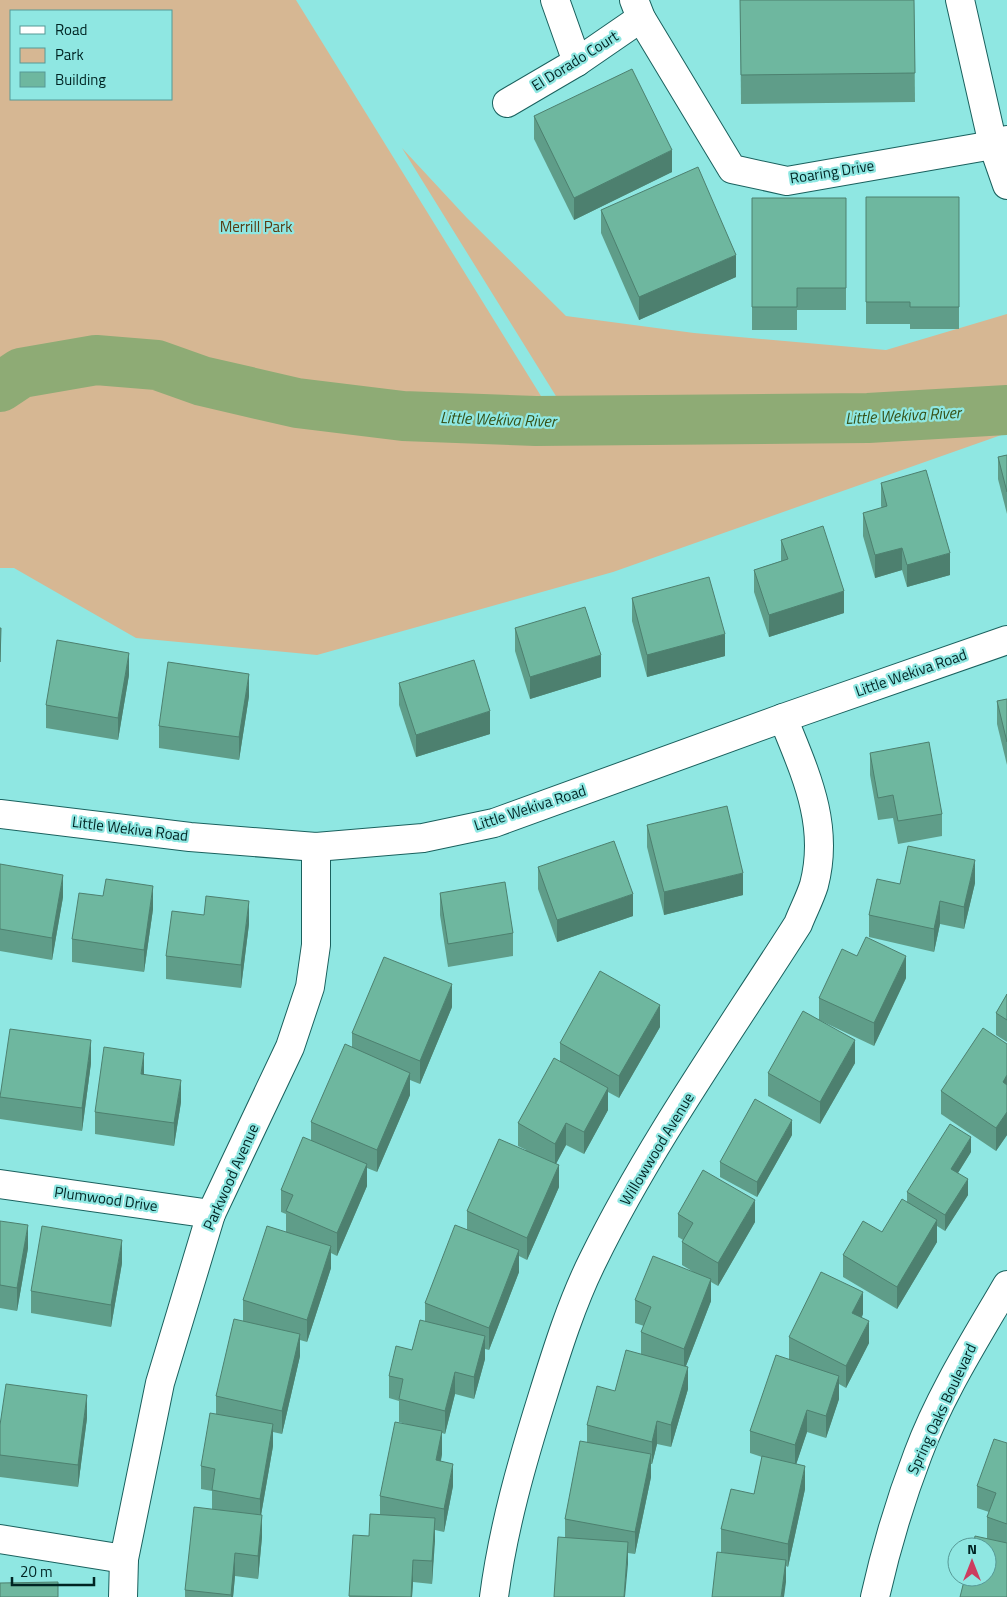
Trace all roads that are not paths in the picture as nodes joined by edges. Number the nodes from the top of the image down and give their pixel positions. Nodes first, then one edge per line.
1 (555, 0) edge
2 (960, 0) edge
3 (638, 9) edge
4 (577, 62) junction
5 (507, 103) dead end
6 (1000, 143) edge
7 (1007, 185) edge
8 (1007, 640) edge
9 (783, 718) junction
10 (0, 814) edge
11 (316, 847) junction
12 (0, 1184) edge
13 (211, 1214) junction
14 (1007, 1286) edge
15 (0, 1539) edge
16 (124, 1559) junction
17 (123, 1597) edge
18 (494, 1597) edge
19 (876, 1597) edge

1 - 4 street
2 - 6 street
3 - 4 street, El Dorado Court
3 - 6 street, Roaring Drive
4 - 5 street, El Dorado Court
6 - 7 street
8 - 9 street, Little Wekiva Road
9 - 11 street, Little Wekiva Road
9 - 18 street, Willowwood Avenue
10 - 11 street, Little Wekiva Road
11 - 13 street, Parkwood Avenue
12 - 13 street, Plumwood Drive
13 - 16 street, Parkwood Avenue
14 - 19 street, Spring Oaks Boulevard
15 - 16 street
16 - 17 street, Parkwood Avenue

